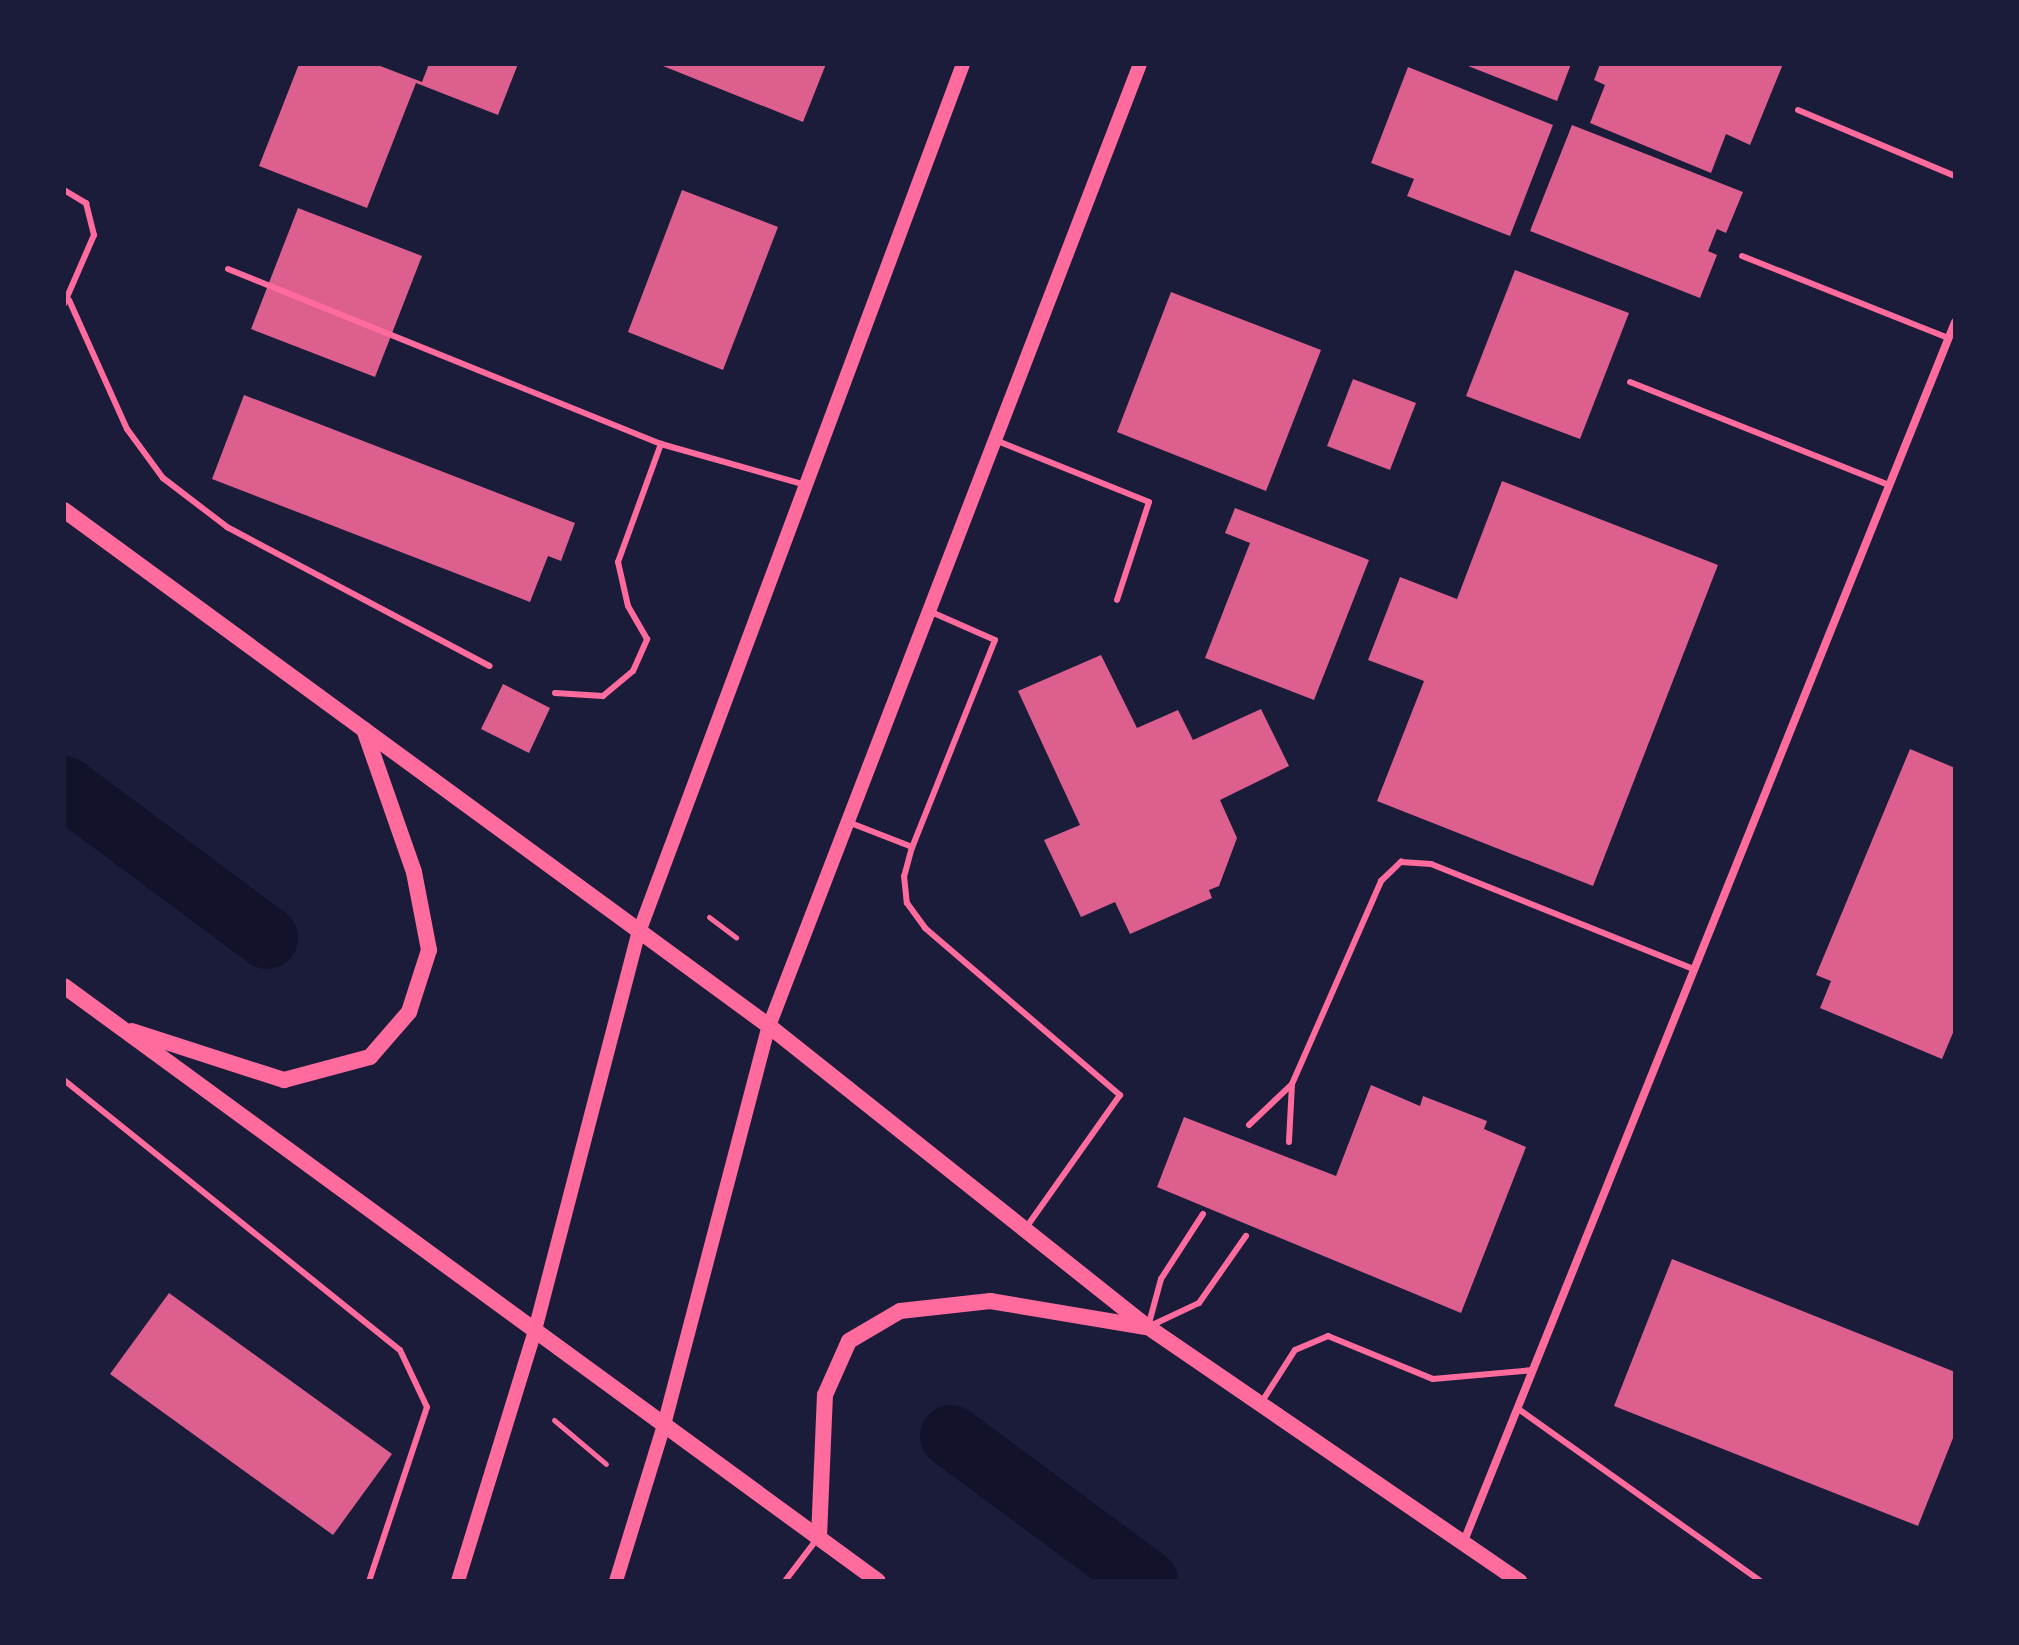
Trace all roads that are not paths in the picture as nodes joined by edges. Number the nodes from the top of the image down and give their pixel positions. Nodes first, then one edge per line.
1 (963, 64) edge
2 (1140, 64) edge
3 (1798, 110) dead end
4 (1955, 176) edge
5 (64, 190) edge
6 (1742, 256) dead end
7 (228, 269) dead end
8 (67, 302) edge
9 (1955, 322) edge
10 (1948, 338) junction
11 (1630, 382) dead end
12 (995, 440) junction
13 (661, 444) junction
14 (806, 485) junction
15 (1889, 485) junction
16 (64, 510) edge
17 (1117, 600) dead end
18 (929, 611) junction
19 (490, 666) dead end
20 (555, 693) dead end
21 (364, 729) junction
22 (848, 822) junction
23 (912, 847) junction
24 (639, 932) junction
25 (1694, 969) junction
26 (64, 986) edge
27 (769, 1026) junction
28 (119, 1027) junction
29 (64, 1080) edge
30 (1292, 1084) junction
31 (1249, 1125) dead end
32 (1289, 1142) dead end
33 (1203, 1214) dead end
34 (1025, 1230) junction
35 (1246, 1236) dead end
36 (1148, 1327) junction
37 (535, 1330) junction
38 (1533, 1370) junction
39 (1261, 1403) junction
40 (1517, 1408) junction
41 (664, 1425) junction
42 (819, 1537) junction
43 (1464, 1541) junction
44 (369, 1581) edge
45 (458, 1581) edge
46 (616, 1581) edge
47 (785, 1581) edge
48 (878, 1581) edge
49 (1519, 1581) edge
50 (1760, 1581) edge

1 - 14 street
2 - 12 street
3 - 4 lane
5 - 8 lane
6 - 10 lane
7 - 13 lane
8 - 19 lane
9 - 10 street
10 - 15 street
11 - 15 lane
12 - 17 lane
12 - 18 street
13 - 14 lane
13 - 20 lane
14 - 24 street
15 - 25 street
16 - 21 main road
18 - 22 street
18 - 23 lane
21 - 24 main road
21 - 28 main road
22 - 23 lane
22 - 27 street
23 - 34 lane
24 - 27 main road
24 - 37 street
25 - 30 lane
25 - 38 street
26 - 28 main road
27 - 34 main road
27 - 41 street
28 - 37 main road
29 - 44 lane
30 - 31 lane
30 - 32 lane
33 - 36 lane
34 - 36 main road
35 - 36 lane
36 - 39 main road
36 - 42 main road
37 - 41 main road
37 - 45 street
38 - 39 lane
38 - 40 street
39 - 43 main road
40 - 43 street
40 - 50 lane
41 - 42 main road
41 - 46 street
42 - 47 lane
42 - 48 main road
43 - 49 main road

